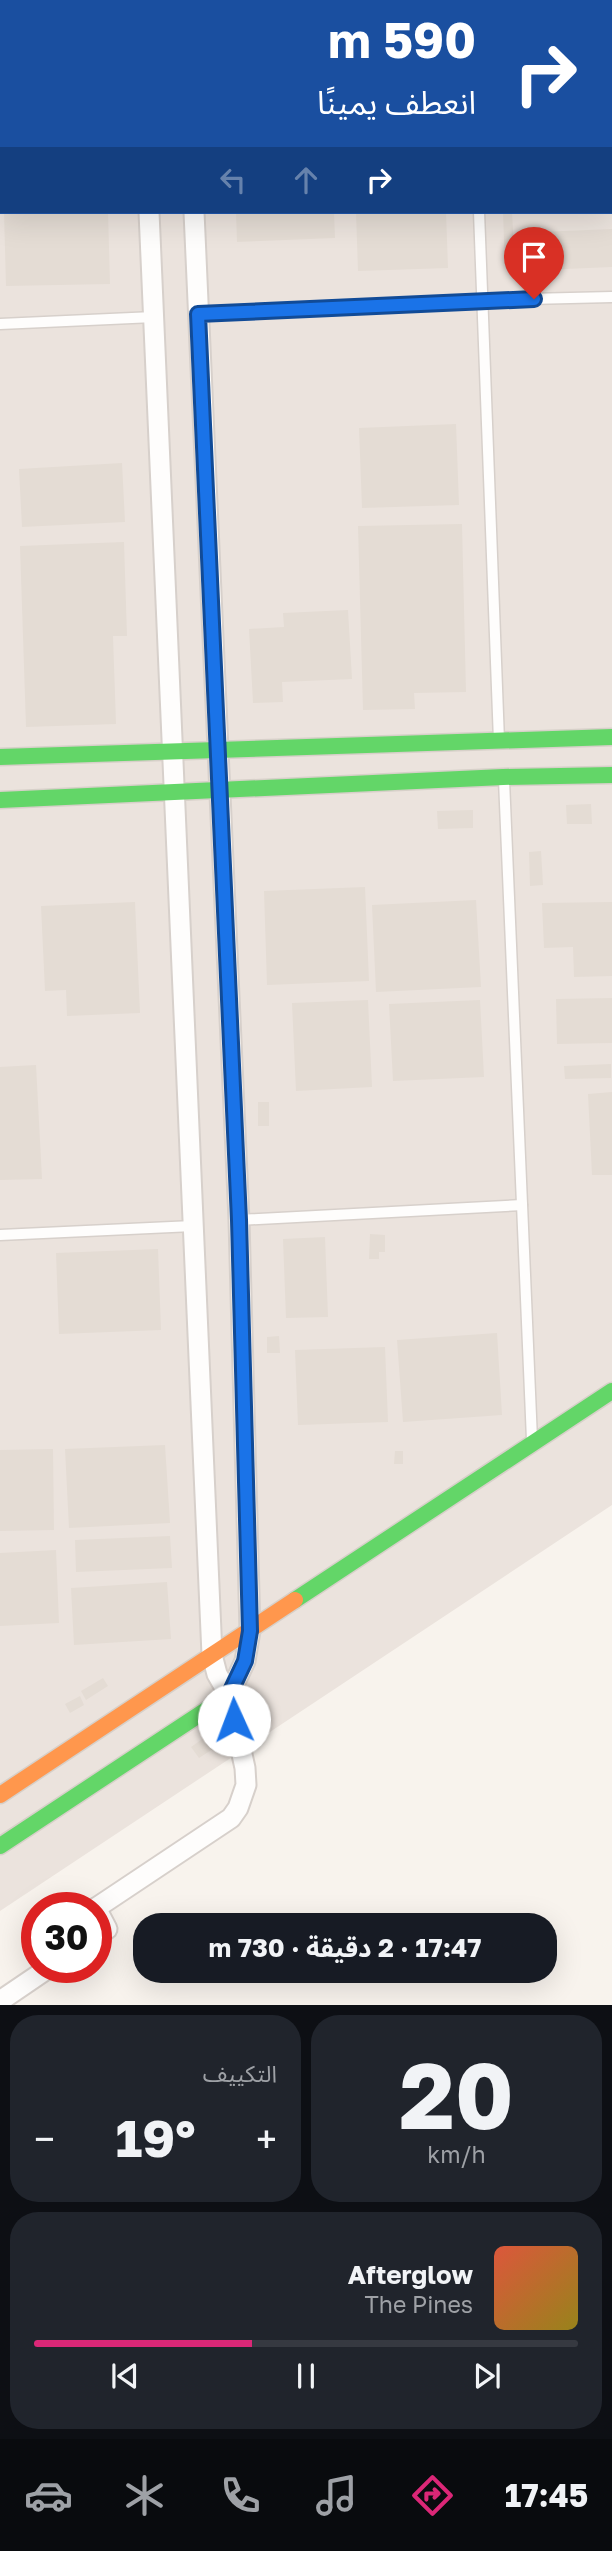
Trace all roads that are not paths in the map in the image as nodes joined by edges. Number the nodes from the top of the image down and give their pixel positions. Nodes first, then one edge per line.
1 (149, 214) edge
2 (194, 214) edge
3 (479, 214) edge
4 (612, 296) edge
5 (483, 300) junction
6 (198, 314) junction
7 (154, 317) junction
8 (0, 324) edge
9 (612, 737) edge
10 (499, 741) junction
11 (218, 748) junction
12 (173, 750) junction
13 (0, 757) edge
14 (612, 775) edge
15 (503, 777) junction
16 (219, 790) junction
17 (175, 792) junction
18 (0, 800) edge
19 (522, 1205) junction
20 (239, 1220) junction
21 (193, 1227) junction
22 (0, 1235) edge
23 (612, 1391) edge
24 (533, 1444) junction
25 (250, 1631) junction
26 (212, 1655) junction
27 (229, 1695) junction
28 (0, 1795) edge
29 (0, 1846) edge
30 (112, 1897) edge
31 (26, 1983) edge
32 (0, 2000) edge

1 - 7 street
2 - 6 street
3 - 5 lane
4 - 5 lane
5 - 6 lane
5 - 10 lane
6 - 11 street
7 - 8 lane
7 - 12 street
9 - 10 street
10 - 11 street
11 - 12 street
11 - 16 street
12 - 13 street
12 - 17 street
14 - 15 street
15 - 16 street
15 - 19 lane
16 - 17 street
16 - 20 street
17 - 18 street
17 - 21 street
19 - 20 lane
19 - 24 lane
20 - 25 street
21 - 22 lane
21 - 26 street
23 - 24 street
24 - 25 street
25 - 26 street
25 - 27 street
26 - 27 street
26 - 28 street
27 - 29 street
27 - 30 street
31 - 32 street

